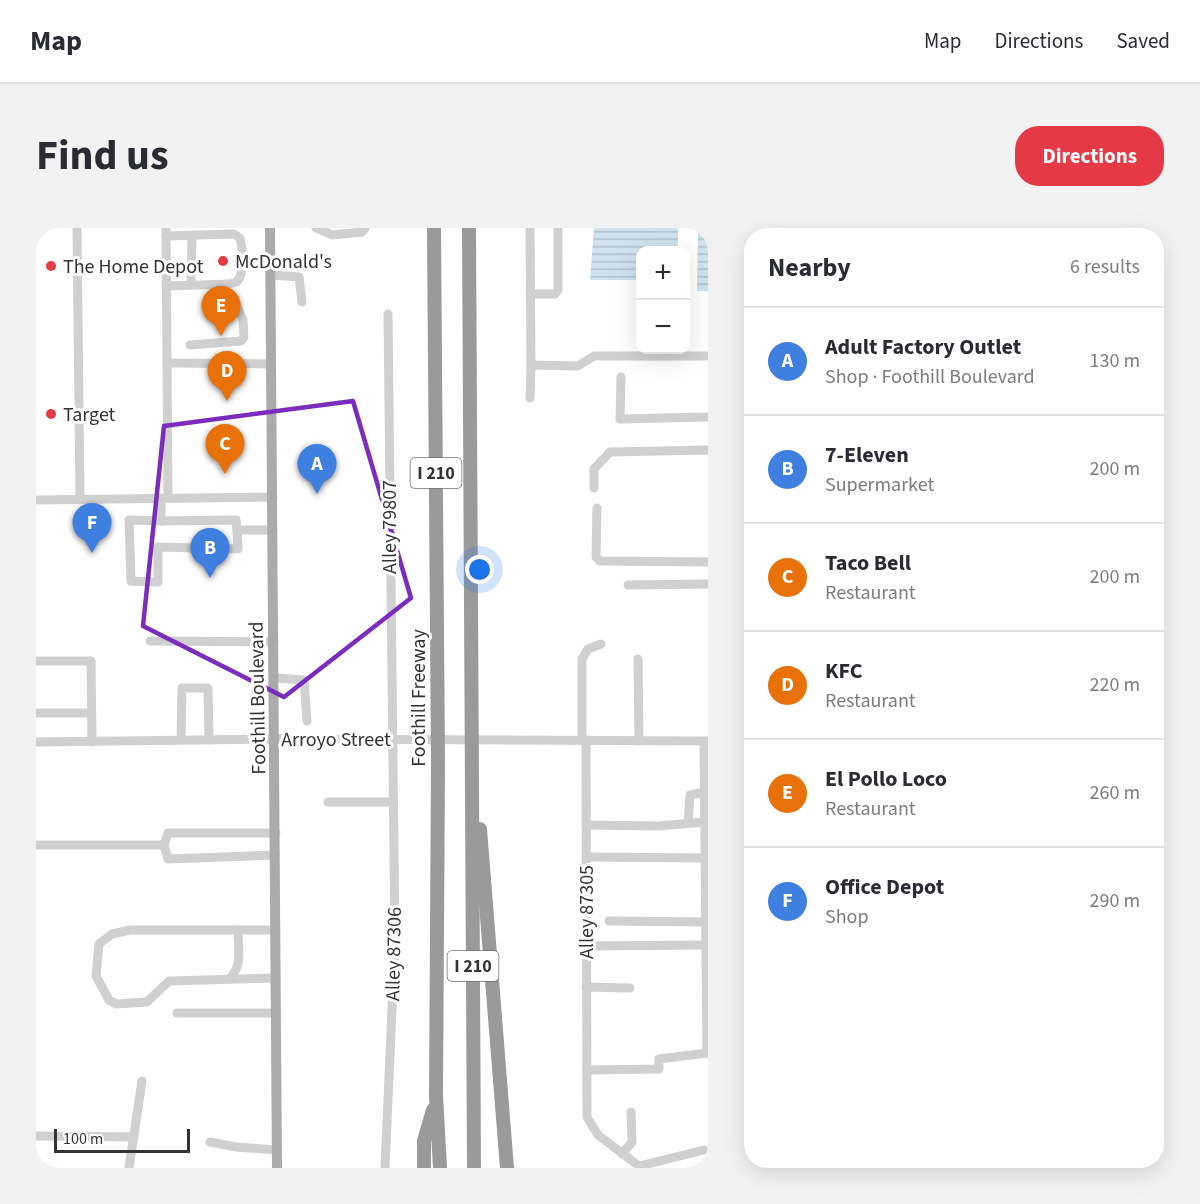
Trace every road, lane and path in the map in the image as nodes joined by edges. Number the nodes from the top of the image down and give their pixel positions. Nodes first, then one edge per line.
1 (77, 228) edge
2 (270, 228) edge
3 (316, 228) edge
4 (365, 228) edge
5 (434, 228) edge
6 (469, 228) edge
7 (530, 228) edge
8 (558, 228) edge
9 (166, 232) edge
10 (192, 236) junction
11 (270, 275) junction
12 (191, 285) junction
13 (166, 286) junction
14 (530, 294) junction
15 (235, 302) dead end
16 (302, 302) dead end
17 (388, 314) dead end
18 (190, 345) dead end
19 (708, 356) edge
20 (167, 363) junction
21 (272, 364) junction
22 (531, 365) junction
23 (621, 377) dead end
24 (530, 398) dead end
25 (708, 417) edge
26 (708, 450) edge
27 (594, 488) dead end
28 (273, 497) junction
29 (165, 498) junction
30 (81, 499) junction
31 (36, 500) edge
32 (597, 508) dead end
33 (160, 521) junction
34 (237, 530) junction
35 (273, 530) junction
36 (708, 562) edge
37 (708, 584) edge
38 (628, 585) dead end
39 (150, 641) dead end
40 (274, 642) junction
41 (601, 644) dead end
42 (638, 659) dead end
43 (36, 661) edge
44 (275, 678) junction
45 (36, 713) edge
46 (91, 713) junction
47 (307, 721) dead end
48 (275, 739) junction
49 (392, 739) junction
50 (181, 740) junction
51 (209, 740) junction
52 (584, 740) junction
53 (639, 741) junction
54 (706, 741) edge
55 (36, 742) edge
56 (92, 742) junction
57 (473, 764) junction
58 (705, 792) junction
59 (328, 802) dead end
60 (392, 802) junction
61 (705, 822) junction
62 (688, 823) junction
63 (586, 825) junction
64 (276, 833) junction
65 (36, 845) edge
66 (164, 845) junction
67 (275, 855) junction
68 (586, 857) junction
69 (705, 858) junction
70 (609, 921) dead end
71 (706, 922) junction
72 (238, 930) junction
73 (276, 930) junction
74 (706, 945) junction
75 (586, 946) junction
76 (707, 961) edge
77 (276, 978) junction
78 (229, 979) junction
79 (586, 987) junction
80 (630, 988) dead end
81 (177, 1013) dead end
82 (276, 1013) junction
83 (707, 1053) edge
84 (587, 1070) junction
85 (142, 1081) dead end
86 (436, 1096) junction
87 (631, 1112) dead end
88 (36, 1136) edge
89 (134, 1137) junction
90 (210, 1142) dead end
91 (277, 1150) junction
92 (704, 1150) dead end
93 (622, 1154) junction
94 (634, 1167) edge
95 (129, 1168) edge
96 (277, 1168) edge
97 (385, 1168) edge
98 (424, 1168) edge
99 (440, 1168) edge
100 (474, 1168) edge
101 (507, 1168) edge

1 - 30 street
2 - 11 main road, Foothill Boulevard
3 - 4 street
5 - 86 highway, Foothill Freeway / I 210
6 - 57 highway, I 210
7 - 14 street
8 - 14 street
9 - 10 street
9 - 13 street
10 - 12 street
10 - 12 street
11 - 16 street
11 - 21 main road, Foothill Boulevard
12 - 13 street
13 - 20 street
14 - 22 street
15 - 18 street
17 - 49 street, Alley 79807
19 - 22 street
20 - 21 street
20 - 29 street
21 - 28 main road, Foothill Boulevard
22 - 24 street
23 - 25 street
26 - 27 street
28 - 29 street
28 - 35 main road, Foothill Boulevard
29 - 30 street
29 - 33 street
30 - 31 street
32 - 36 street
33 - 34 street
33 - 34 street
34 - 35 street
35 - 40 main road, Foothill Boulevard
37 - 38 street
39 - 40 street
40 - 44 main road, Foothill Boulevard
41 - 52 street, Alley 87305
42 - 53 street
43 - 46 street
44 - 47 street
44 - 48 main road, Foothill Boulevard
45 - 46 street
46 - 56 street
48 - 49 street, Arroyo Street
48 - 51 street, Arroyo Street
48 - 64 main road, Foothill Boulevard
49 - 52 street, Arroyo Street
49 - 60 street, Alley 87306
50 - 51 street, Arroyo Street
50 - 51 street
50 - 56 street, Arroyo Street
52 - 53 street, Arroyo Street
52 - 63 street, Alley 87305
53 - 54 street, Arroyo Street
54 - 58 street
55 - 56 street, Arroyo Street
57 - 100 highway, I 210
57 - 101 highway
58 - 61 street
58 - 62 street
59 - 60 street
60 - 97 street, Alley 87306
61 - 62 street
61 - 69 street
62 - 63 street
63 - 68 street, Alley 87305
64 - 66 street
64 - 67 main road, Foothill Boulevard
65 - 66 street
66 - 67 street
67 - 73 main road, Foothill Boulevard
68 - 69 street
68 - 75 street, Alley 87305
69 - 71 street
70 - 71 street
71 - 74 street
72 - 73 street
72 - 78 street
72 - 78 street
73 - 77 main road, Foothill Boulevard
74 - 75 street
74 - 76 street
75 - 79 street, Alley 87305
76 - 83 street
77 - 78 street
77 - 82 main road, Foothill Boulevard
79 - 80 street
79 - 84 street, Alley 87305
81 - 82 street
82 - 91 main road, Foothill Boulevard
83 - 84 street
84 - 93 street, Alley 87305
85 - 89 street
86 - 98 highway
86 - 99 highway, Foothill Freeway / I 210
87 - 93 street
88 - 89 street
89 - 95 street
90 - 91 street
91 - 96 main road, Foothill Boulevard
92 - 94 street
93 - 94 street, Alley 87305

